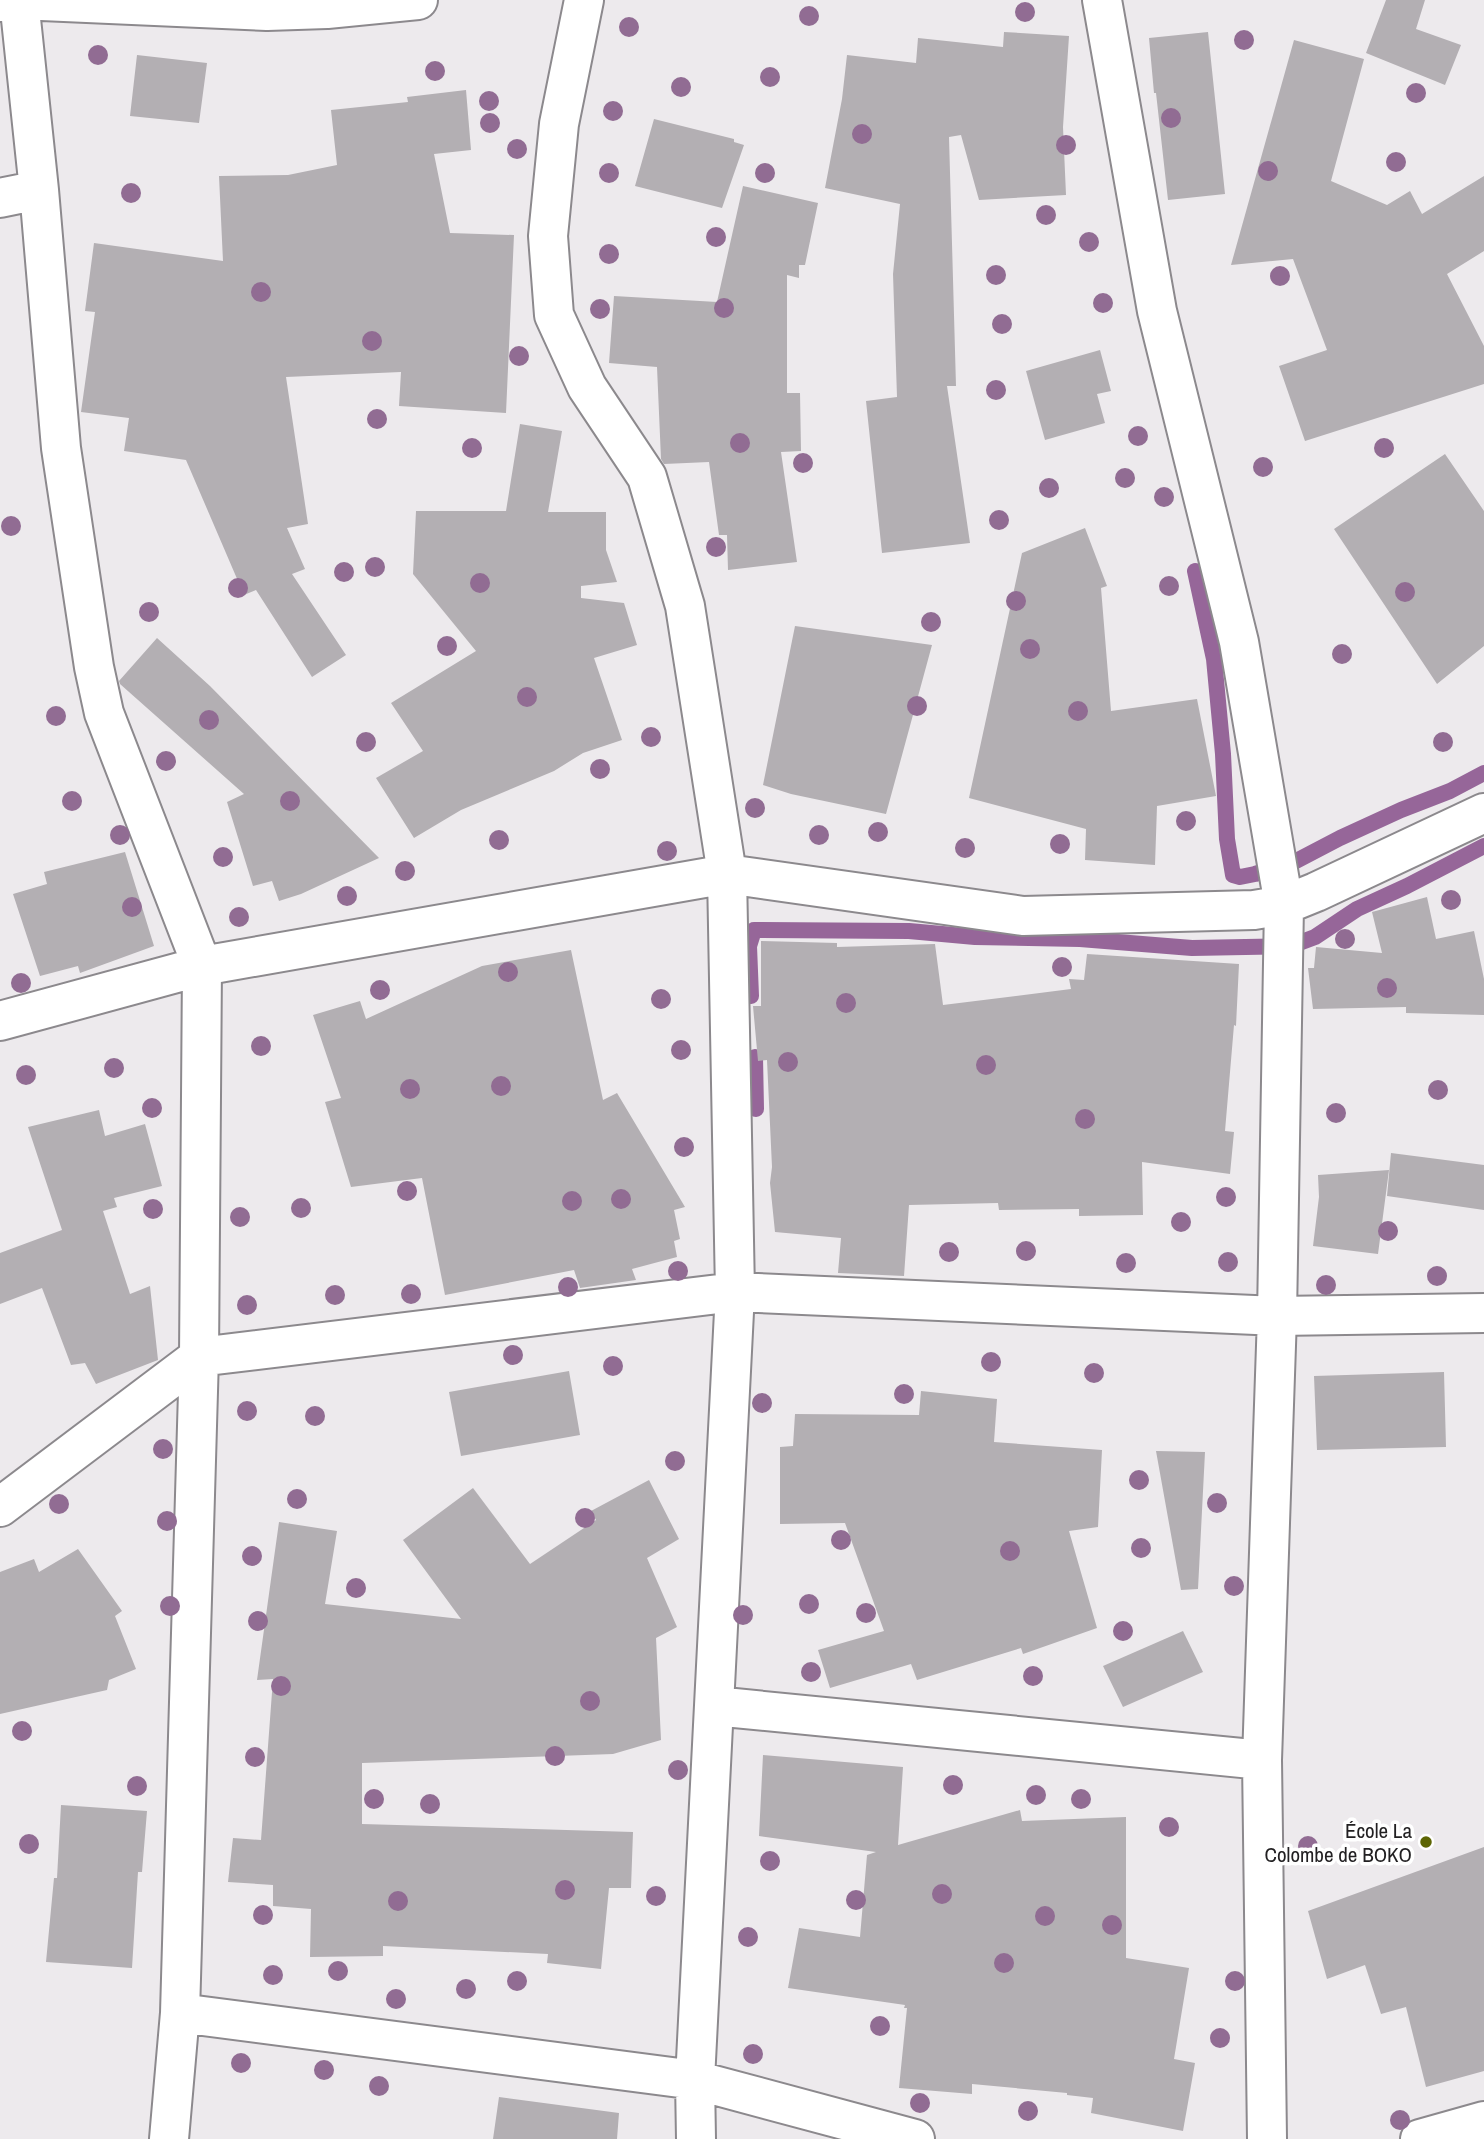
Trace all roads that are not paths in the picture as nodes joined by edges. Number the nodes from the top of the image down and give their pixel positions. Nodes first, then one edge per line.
1 (19, 0) edge
2 (418, 0) edge
3 (584, 0) edge
4 (1102, 0) edge
5 (0, 2) edge
6 (39, 190) junction
7 (0, 198) edge
8 (1484, 813) edge
9 (727, 874) junction
10 (1284, 905) junction
11 (202, 967) junction
12 (0, 1021) edge
13 (735, 1292) junction
14 (1484, 1313) edge
15 (1277, 1316) junction
16 (198, 1357) junction
17 (0, 1507) edge
18 (714, 1706) junction
19 (1262, 1760) junction
20 (180, 2013) junction
21 (695, 2080) junction
22 (1484, 2121) edge
23 (169, 2139) edge
24 (696, 2139) edge
25 (915, 2139) edge
26 (1267, 2139) edge
27 (1420, 2139) edge

1 - 2 street
1 - 5 street
1 - 6 street
3 - 9 street
4 - 10 street
6 - 7 street
6 - 11 street
8 - 10 street
9 - 10 street
9 - 11 street
9 - 13 street
10 - 15 street
11 - 12 street
11 - 16 street
13 - 15 street
13 - 16 street
13 - 18 street
14 - 15 street
15 - 19 street
16 - 17 street
16 - 20 street
18 - 19 street
18 - 21 street
19 - 26 street
20 - 21 street
20 - 23 street
21 - 24 street
21 - 25 street
22 - 27 street

